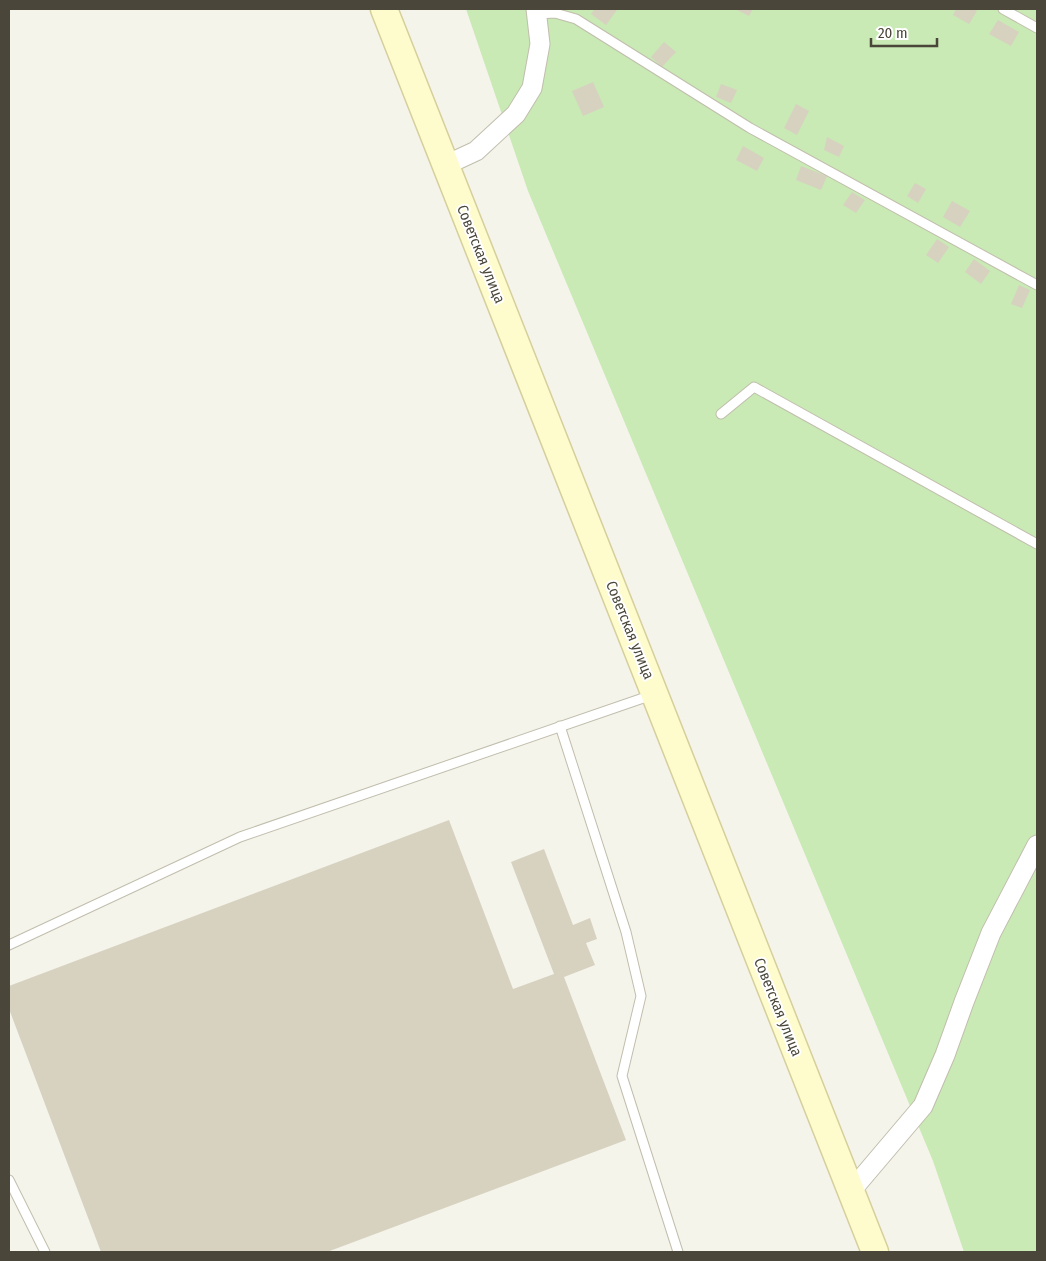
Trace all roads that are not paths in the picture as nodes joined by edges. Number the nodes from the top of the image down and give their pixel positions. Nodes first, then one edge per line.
1 (384, 9) edge
2 (1003, 9) edge
3 (536, 12) edge
4 (1037, 28) edge
5 (446, 165) junction
6 (1037, 285) edge
7 (721, 414) dead end
8 (1037, 544) edge
9 (654, 694) junction
10 (560, 726) junction
11 (1037, 845) edge
12 (9, 945) edge
13 (9, 1180) edge
14 (851, 1191) junction
15 (44, 1252) edge
16 (678, 1252) edge
17 (875, 1252) edge

1 - 5 main road, Советская улица
2 - 4 lane
3 - 5 street
3 - 6 lane
5 - 9 main road, Советская улица
7 - 8 lane
9 - 10 lane
9 - 14 main road, Советская улица
10 - 12 lane
10 - 16 lane
11 - 14 street
13 - 15 lane
14 - 17 main road, Советская улица

